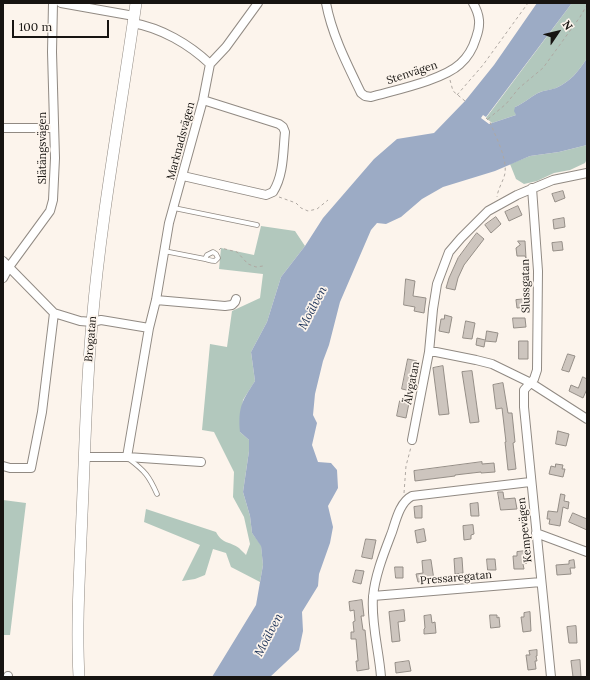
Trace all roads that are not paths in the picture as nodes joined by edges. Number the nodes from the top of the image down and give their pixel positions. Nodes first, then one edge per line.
1 (53, 3) edge
2 (61, 3) edge
3 (136, 3) edge
4 (258, 3) edge
5 (326, 3) edge
6 (473, 3) edge
7 (134, 20) junction
8 (210, 64) junction
9 (203, 100) junction
10 (3, 128) edge
11 (54, 128) junction
12 (587, 173) edge
13 (183, 176) junction
14 (532, 188) junction
15 (174, 208) junction
16 (257, 225) dead end
17 (164, 251) junction
18 (205, 259) junction
19 (6, 264) edge
20 (3, 278) edge
21 (236, 298) dead end
22 (156, 300) junction
23 (54, 313) junction
24 (92, 322) junction
25 (149, 328) junction
26 (429, 352) junction
27 (531, 383) junction
28 (587, 419) edge
29 (412, 440) road end
30 (84, 457) junction
31 (127, 458) junction
32 (201, 462) dead end
33 (3, 466) edge
34 (530, 482) junction
35 (157, 494) dead end
36 (536, 532) junction
37 (587, 552) edge
38 (542, 582) junction
39 (373, 596) junction
40 (79, 677) edge
41 (381, 677) edge
42 (551, 677) edge

1 - 11 street, Slätängsvägen
2 - 7 street
3 - 7 main road, Brogatan
4 - 8 street
5 - 6 street, Stenvägen
7 - 8 street
7 - 24 main road, Brogatan
8 - 9 street, Marknadsvägen
9 - 13 street, Marknadsvägen
9 - 13 street
10 - 11 street
11 - 19 street, Slätängsvägen
12 - 14 street, Älvgatan
13 - 15 street, Marknadsvägen
14 - 26 street, Älvgatan
14 - 27 street, Slussgatan
15 - 16 lane
15 - 17 street, Marknadsvägen
17 - 18 lane
17 - 22 street, Marknadsvägen
18 - 18 lane
19 - 20 street, Slätängsvägen
19 - 23 street
21 - 22 street
22 - 25 street, Marknadsvägen
23 - 24 street
23 - 33 street
24 - 25 street
24 - 30 main road, Brogatan
25 - 31 street, Marknadsvägen
26 - 27 street
26 - 29 street, Älvgatan
27 - 28 street
27 - 34 street, Kempevägen
30 - 31 street
30 - 40 main road, Brogatan
31 - 32 street
31 - 35 lane
34 - 36 street, Kempevägen
34 - 39 street
36 - 37 street
36 - 38 street, Kempevägen
38 - 39 street, Pressaregatan
38 - 42 street, Kempevägen
39 - 41 street

